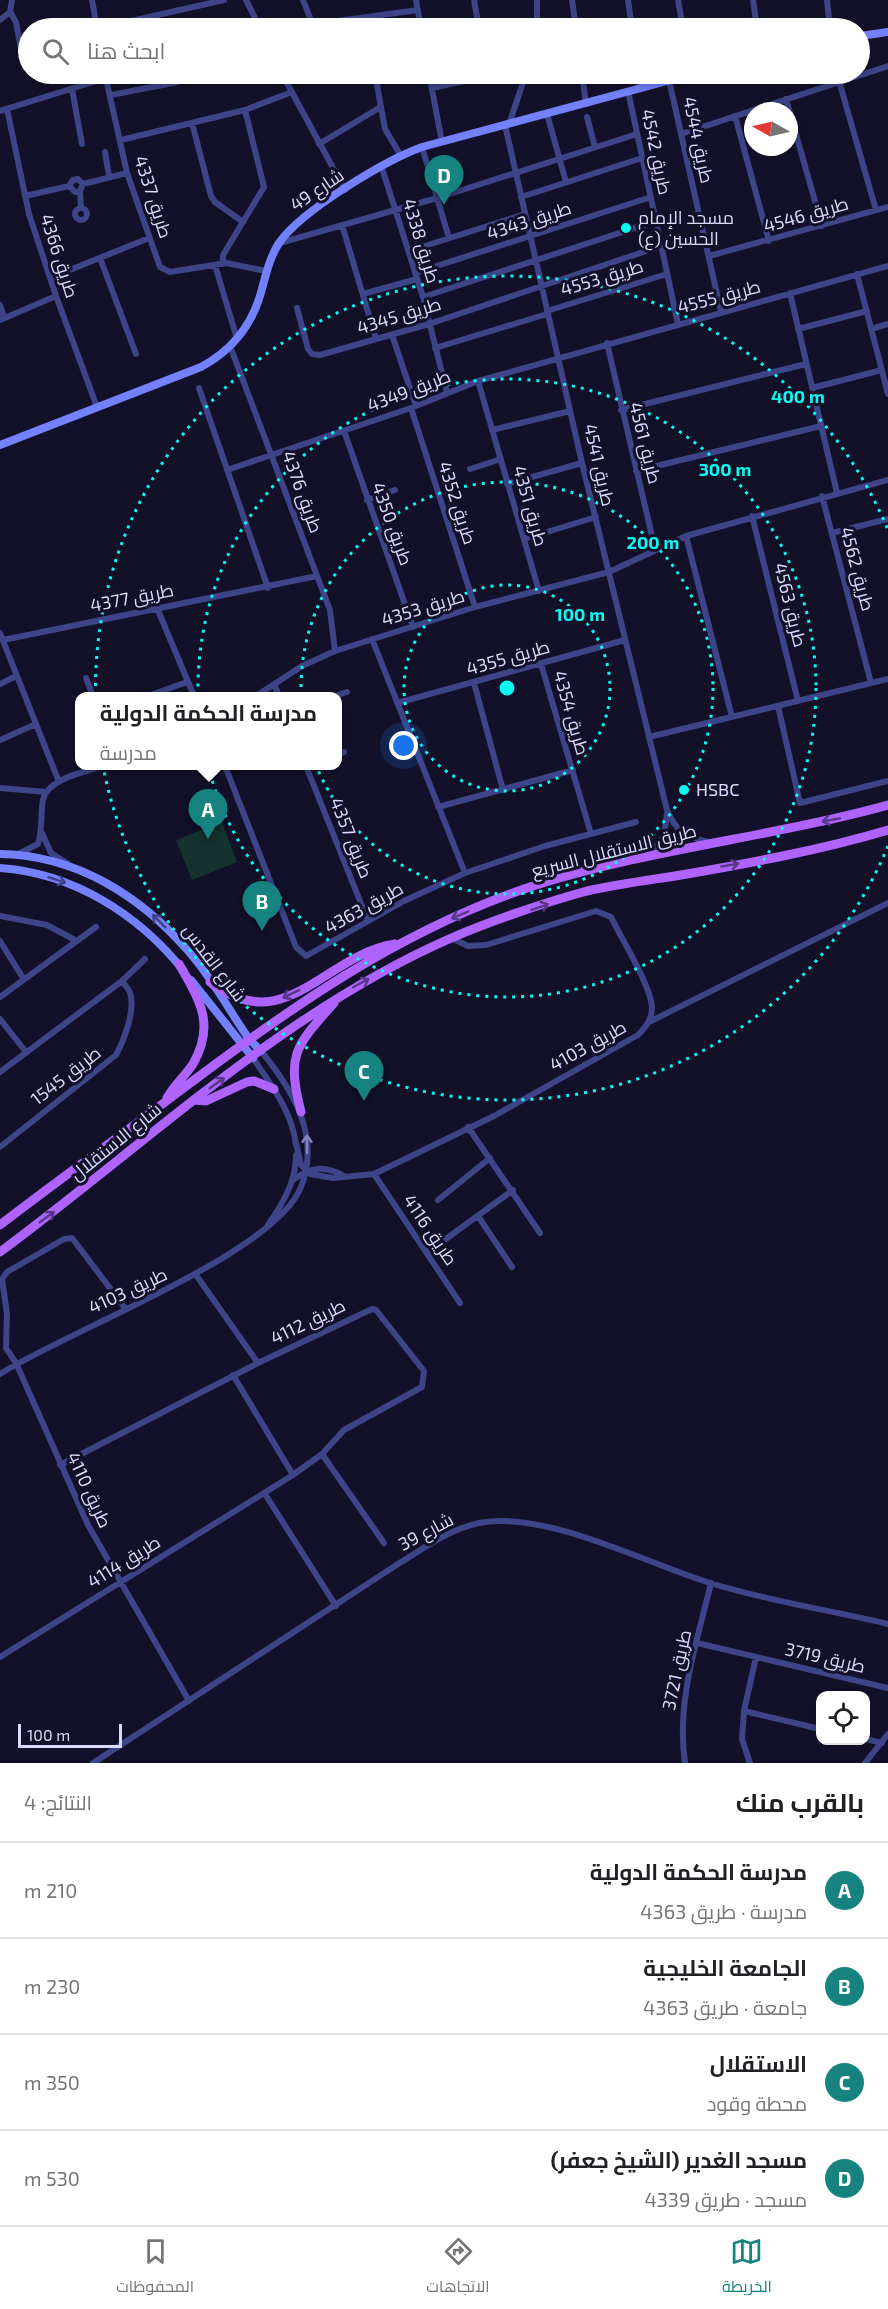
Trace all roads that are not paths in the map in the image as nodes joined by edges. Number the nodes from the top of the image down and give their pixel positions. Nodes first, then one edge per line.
1 (12, 0) edge
2 (92, 0) edge
3 (224, 0) edge
4 (246, 0) edge
5 (303, 0) edge
6 (416, 0) edge
7 (474, 0) edge
8 (537, 0) edge
9 (572, 0) edge
10 (628, 0) edge
11 (678, 0) edge
12 (753, 0) edge
13 (827, 0) edge
14 (418, 10) junction
15 (10, 12) junction
16 (367, 17) joint
17 (96, 18) edge
18 (144, 18) edge
19 (255, 18) edge
20 (310, 18) edge
21 (360, 18) edge
22 (419, 18) edge
23 (477, 18) edge
24 (537, 18) edge
25 (575, 18) edge
26 (631, 18) edge
27 (681, 18) edge
28 (756, 18) edge
29 (829, 18) edge
30 (0, 20) edge
31 (888, 32) edge
32 (18, 33) edge
33 (870, 35) edge
34 (888, 66) edge
35 (870, 72) edge
36 (85, 84) edge
37 (108, 84) edge
38 (168, 84) edge
39 (288, 84) edge
40 (376, 84) edge
41 (431, 84) edge
42 (448, 84) edge
43 (522, 84) edge
44 (583, 84) edge
45 (639, 84) edge
46 (654, 84) edge
47 (670, 84) edge
48 (830, 84) edge
49 (840, 84) edge
50 (432, 88) junction
51 (640, 88) junction
52 (72, 89) junction
53 (628, 91) junction
54 (292, 92) junction
55 (111, 95) junction
56 (786, 99) junction
57 (586, 104) junction
58 (380, 108) junction
59 (4, 110) edge
60 (245, 110) junction
61 (547, 114) junction
62 (735, 116) junction
63 (588, 117) dead end
64 (192, 123) junction
65 (507, 124) junction
66 (637, 134) junction
67 (681, 134) junction
68 (121, 141) junction
69 (442, 142) junction
70 (82, 144) dead end
71 (319, 144) junction
72 (422, 147) junction
73 (595, 147) junction
74 (105, 152) dead end
75 (401, 156) junction
76 (558, 158) junction
77 (642, 158) junction
78 (382, 168) junction
79 (127, 173) junction
80 (515, 173) junction
81 (109, 176) junction
82 (566, 182) junction
83 (83, 184) junction
84 (69, 186) junction
85 (345, 190) junction
86 (80, 191) junction
87 (25, 196) junction
88 (521, 197) junction
89 (651, 197) junction
90 (437, 198) junction
91 (888, 207) edge
92 (81, 208) dead end
93 (396, 210) junction
94 (876, 210) junction
95 (525, 214) junction
96 (656, 221) junction
97 (243, 222) junction
98 (342, 225) junction
99 (822, 226) junction
100 (530, 237) junction
101 (149, 238) junction
102 (449, 238) junction
103 (769, 241) junction
104 (279, 243) junction
105 (661, 246) junction
106 (409, 250) junction
107 (709, 256) junction
108 (100, 258) junction
109 (535, 260) junction
110 (223, 264) junction
111 (215, 265) junction
112 (888, 266) edge
113 (266, 271) junction
114 (667, 274) junction
115 (857, 274) junction
116 (416, 276) junction
117 (50, 278) junction
118 (541, 285) junction
119 (363, 294) junction
120 (790, 294) junction
121 (56, 296) junction
122 (423, 297) junction
123 (0, 305) edge
124 (297, 308) dead end
125 (867, 311) junction
126 (721, 312) junction
127 (547, 313) junction
128 (2, 319) edge
129 (429, 324) junction
130 (678, 324) junction
131 (888, 324) edge
132 (798, 329) junction
133 (871, 329) junction
134 (392, 335) junction
135 (237, 339) junction
136 (376, 339) junction
137 (607, 343) junction
138 (230, 346) junction
139 (435, 348) junction
140 (136, 354) dead end
141 (557, 357) junction
142 (806, 364) junction
143 (882, 370) junction
144 (478, 381) junction
145 (199, 388) dead end
146 (812, 388) junction
147 (447, 393) junction
148 (888, 394) edge
149 (97, 407) junction
150 (413, 407) junction
151 (621, 410) junction
152 (570, 411) junction
153 (821, 426) junction
154 (492, 430) junction
155 (344, 431) junction
156 (0, 446) edge
157 (273, 455) junction
158 (501, 459) junction
159 (582, 463) junction
160 (471, 469) dead end
161 (227, 470) junction
162 (636, 471) junction
163 (888, 480) edge
164 (507, 484) junction
165 (395, 490) dead end
166 (837, 492) junction
167 (822, 496) junction
168 (367, 500) junction
169 (752, 516) junction
170 (596, 517) junction
171 (888, 519) edge
172 (832, 533) junction
173 (686, 536) junction
174 (524, 539) junction
175 (655, 549) junction
176 (609, 572) junction
177 (317, 576) junction
178 (268, 588) junction
179 (539, 591) junction
180 (475, 607) junction
181 (157, 608) junction
182 (413, 627) junction
183 (1, 636) edge
184 (372, 639) junction
185 (625, 640) junction
186 (335, 651) junction
187 (542, 664) junction
188 (16, 676) junction
189 (86, 678) dead end
190 (888, 679) edge
191 (188, 682) junction
192 (474, 683) junction
193 (871, 683) junction
194 (0, 684) edge
195 (274, 684) junction
196 (91, 692) edge
197 (159, 692) edge
198 (192, 692) edge
199 (262, 692) edge
200 (277, 692) edge
201 (347, 692) dead end
202 (342, 694) edge
203 (798, 701) junction
204 (397, 703) junction
205 (778, 706) junction
206 (732, 717) junction
207 (36, 724) junction
208 (649, 737) junction
209 (0, 740) edge
210 (91, 770) edge
211 (227, 770) edge
212 (310, 770) edge
213 (573, 770) junction
214 (888, 781) edge
215 (59, 782) junction
216 (0, 788) edge
217 (503, 790) junction
218 (46, 792) junction
219 (888, 805) edge
220 (438, 807) junction
221 (667, 810) junction
222 (636, 822) dead end
223 (888, 830) edge
224 (42, 832) junction
225 (591, 834) junction
226 (715, 843) junction
227 (0, 854) edge
228 (16, 855) junction
229 (644, 859) junction
230 (0, 868) edge
231 (80, 869) junction
232 (465, 873) junction
233 (276, 897) junction
234 (258, 903) dead end
235 (888, 903) edge
236 (0, 916) edge
237 (368, 921) junction
238 (96, 927) dead end
239 (451, 938) junction
240 (75, 940) junction
241 (0, 941) edge
242 (400, 943) junction
243 (145, 959) dead end
244 (178, 964) junction
245 (23, 978) junction
246 (122, 981) junction
247 (210, 982) junction
248 (342, 993) junction
249 (0, 997) edge
250 (0, 1019) edge
251 (649, 1022) junction
252 (245, 1042) junction
253 (26, 1052) junction
254 (257, 1054) junction
255 (0, 1072) edge
256 (274, 1089) junction
257 (194, 1100) junction
258 (165, 1102) junction
259 (301, 1112) junction
260 (468, 1127) junction
261 (296, 1143) junction
262 (0, 1147) edge
263 (490, 1158) junction
264 (306, 1170) junction
265 (374, 1174) junction
266 (293, 1180) junction
267 (513, 1190) junction
268 (438, 1200) dead end
269 (478, 1216) junction
270 (0, 1225) edge
271 (265, 1229) junction
272 (540, 1233) dead end
273 (0, 1252) edge
274 (428, 1252) junction
275 (512, 1267) dead end
276 (195, 1275) junction
277 (460, 1303) dead end
278 (125, 1308) junction
279 (258, 1363) junction
280 (16, 1364) junction
281 (0, 1374) edge
282 (233, 1376) junction
283 (321, 1454) junction
284 (60, 1465) junction
285 (293, 1475) junction
286 (265, 1494) junction
287 (384, 1543) dead end
288 (120, 1582) junction
289 (711, 1583) junction
290 (336, 1606) junction
291 (888, 1624) edge
292 (697, 1643) junction
293 (0, 1657) edge
294 (756, 1658) junction
295 (888, 1688) edge
296 (189, 1701) junction
297 (744, 1711) junction
298 (816, 1728) edge
299 (888, 1734) edge
300 (870, 1740) edge
301 (882, 1743) junction
302 (93, 1763) edge
303 (685, 1763) edge
304 (750, 1763) edge
305 (864, 1763) edge

1 - 15 street
2 - 17 street
3 - 18 street
4 - 19 street
5 - 20 street
6 - 14 street
7 - 23 street
8 - 24 street
9 - 25 street
10 - 26 street
11 - 27 street
12 - 28 street
13 - 29 street
14 - 16 street
14 - 22 street
15 - 30 street
15 - 32 street
16 - 21 street
31 - 33 street
34 - 35 street
36 - 52 street
37 - 55 street, طريق 4337
38 - 55 street
39 - 54 street
40 - 58 street
41 - 50 street
42 - 50 street
43 - 65 street
44 - 57 street
45 - 51 street
46 - 51 street, شارع 49
47 - 67 street, طريق 4544
48 - 56 street
49 - 94 street, طريق 4546
50 - 69 street
51 - 53 street, شارع 49
52 - 59 street
52 - 70 street
53 - 57 street, شارع 49
53 - 66 street, طريق 4542
54 - 60 street
54 - 71 street
55 - 68 street, طريق 4337
56 - 62 street
56 - 99 street
57 - 61 street, شارع 49
58 - 71 street
58 - 75 street
59 - 87 street, طريق 4366
60 - 64 street
60 - 97 street
61 - 65 street, شارع 49
61 - 76 street
62 - 67 street
62 - 103 street
63 - 73 street
64 - 68 street
64 - 97 street
65 - 69 street, شارع 49
65 - 80 street, طريق 4541
66 - 73 street
66 - 77 street, طريق 4542
67 - 107 street, طريق 4544
68 - 79 street, طريق 4337
69 - 72 street, شارع 49
71 - 85 street
72 - 75 street, شارع 49
72 - 90 street
73 - 76 street
74 - 81 street
75 - 78 street, شارع 49
76 - 80 street
76 - 82 street
77 - 82 street
77 - 89 street, طريق 4542
78 - 85 street, شارع 49
78 - 93 street, طريق 4338
79 - 81 street
79 - 101 street, طريق 4337
80 - 88 street, طريق 4541
80 - 90 street
81 - 83 street
82 - 88 street
83 - 84 street
83 - 86 street
84 - 86 street
84 - 87 street
85 - 104 street, شارع 49
86 - 92 street
87 - 117 street, طريق 4366
88 - 95 street, طريق 4541
89 - 96 street, طريق 4542
89 - 100 street, طريق 4343
90 - 93 street
90 - 102 street
91 - 94 street, طريق 4546
93 - 98 street
93 - 106 street, طريق 4338
94 - 99 street, طريق 4546
95 - 100 street, طريق 4541
95 - 102 street
96 - 105 street, طريق 4542
96 - 109 street
97 - 110 street
98 - 104 street
98 - 119 street
99 - 103 street, طريق 4546
100 - 109 street, طريق 4541
100 - 116 street, طريق 4343
101 - 108 street
101 - 111 street, طريق 4337
102 - 106 street
103 - 107 street, طريق 4546
104 - 113 street, شارع 49
105 - 114 street, طريق 4542
105 - 118 street, طريق 4345
106 - 116 street, طريق 4338
107 - 126 street, طريق 4544
108 - 117 street
108 - 140 street
109 - 118 street, طريق 4541
109 - 122 street
110 - 111 street, طريق 4337
110 - 113 street, طريق 4337
111 - 135 street
112 - 115 street, طريق 4555
113 - 135 street, شارع 49
114 - 127 street, طريق 4553
114 - 130 street, طريق 4542
115 - 120 street, طريق 4555
115 - 125 street
116 - 119 street, طريق 4343
116 - 122 street, طريق 4338
117 - 121 street, طريق 4366
118 - 127 street, طريق 4541
118 - 129 street, طريق 4345
119 - 136 street
120 - 126 street, طريق 4555
120 - 132 street
121 - 128 street
121 - 149 street, طريق 4366
122 - 129 street, طريق 4338
123 - 128 street
124 - 136 street, طريق 4345
125 - 132 street
125 - 133 street
126 - 130 street, طريق 4555
127 - 139 street, طريق 4553
127 - 141 street, طريق 4541
129 - 134 street, طريق 4345
129 - 139 street, طريق 4338
130 - 137 street, طريق 4555
131 - 133 street
132 - 142 street
133 - 143 street
134 - 136 street, طريق 4345
134 - 150 street, طريق 4352
135 - 138 street, شارع 49
137 - 141 street, طريق 4555
137 - 151 street, طريق 4561
138 - 149 street, شارع 49
138 - 157 street, طريق 4376
139 - 147 street, طريق 4338
141 - 144 street, طريق 4349
141 - 152 street, طريق 4541
142 - 146 street
142 - 151 street
143 - 146 street
143 - 148 street
144 - 147 street, طريق 4349
144 - 154 street, طريق 4351
145 - 161 street
146 - 153 street
147 - 150 street, طريق 4349
149 - 156 street, شارع 49
150 - 155 street, طريق 4349
150 - 180 street, طريق 4352
151 - 162 street, طريق 4561
152 - 154 street
152 - 159 street, طريق 4541
153 - 162 street
153 - 166 street
154 - 158 street, طريق 4351
155 - 157 street, طريق 4349
155 - 168 street, طريق 4350
157 - 161 street, طريق 4349
157 - 177 street, طريق 4376
158 - 160 street
158 - 164 street, طريق 4351
159 - 164 street
159 - 170 street, طريق 4541
161 - 178 street
162 - 175 street, طريق 4561
163 - 166 street
164 - 174 street, طريق 4351
165 - 168 street
166 - 167 street
167 - 169 street
167 - 172 street, طريق 4562
168 - 182 street, طريق 4350
169 - 173 street
169 - 203 street, طريق 4563
170 - 174 street
170 - 176 street, طريق 4541
171 - 172 street
172 - 193 street, طريق 4562
173 - 175 street
173 - 206 street
174 - 179 street, طريق 4351
175 - 176 street
176 - 179 street, طريق 4353
176 - 185 street, طريق 4541
177 - 178 street, طريق 4377
177 - 186 street, طريق 4376
178 - 181 street, طريق 4377
179 - 180 street, طريق 4353
180 - 182 street, طريق 4353
181 - 183 street, طريق 4377
181 - 191 street
182 - 184 street, طريق 4353
183 - 188 street
184 - 186 street, طريق 4353
184 - 204 street
185 - 187 street, طريق 4355
185 - 208 street, طريق 4541
186 - 195 street, طريق 4353
187 - 192 street, طريق 4355
187 - 213 street, طريق 4354
188 - 194 street
188 - 207 street
189 - 196 street
190 - 193 street
191 - 197 street
191 - 198 street
192 - 204 street, طريق 4355
192 - 217 street
193 - 203 street
195 - 199 street, طريق 4353
195 - 200 street
201 - 202 street
203 - 205 street
204 - 220 street
205 - 206 street
205 - 214 street
206 - 208 street
207 - 209 street
207 - 215 street
208 - 221 street, طريق 4541
210 - 215 street
211 - 233 street, طريق 4363
212 - 237 street, طريق 4357
213 - 217 street, طريق 4354
213 - 225 street, طريق 4354
215 - 218 street
216 - 218 street
217 - 220 street, طريق 4354
218 - 224 street
219 -> 226 main road, طريق الاستقلال السريع
220 - 232 street
221 - 226 street
221 - 229 street
222 - 225 street, طريق 4363
239 -> 223 main road, طريق الاستقلال السريع
224 - 228 street
224 - 231 street
225 - 232 street, طريق 4363
226 - 229 main road, طريق الاستقلال السريع
227 - 228 street, شارع القدس
228 - 231 street, شارع القدس
229 -> 242 main road, طريق الاستقلال السريع
230 -> 244 street, شارع القدس
247 -> 231 street, شارع القدس
232 - 237 street, طريق 4363
233 - 234 street
233 - 237 street, طريق 4363
235 - 251 street
236 - 240 street
238 - 240 street
248 -> 239 main road, طريق الاستقلال السريع
239 - 251 street, طريق 4103
240 - 245 street
241 - 245 street
242 -> 247 main road
242 - 252 main road, طريق الاستقلال السريع
243 - 246 street
244 - 252 street, شارع القدس
244 - 258 main road
245 - 249 street
246 - 253 street
246 - 262 street, طريق 1545
247 - 252 street, شارع القدس
248 - 254 main road, طريق الاستقلال السريع
248 - 259 main road
250 - 253 street
251 - 260 street, طريق 4103
252 - 254 street, شارع القدس
252 - 258 main road, شارع الاستقلال
253 - 255 street
254 - 256 street, طريق 4103
257 -> 254 main road, شارع الاستقلال
254 - 259 street, طريق 4103
256 - 257 main road
256 - 261 street, طريق 4103
273 -> 257 main road, شارع الاستقلال
258 - 270 main road, شارع الاستقلال
264 -> 259 street, طريق 4103
260 - 263 street
260 - 265 street, طريق 4103
261 - 264 street
261 - 266 street, طريق 4103
263 - 267 street
263 - 268 street
264 - 265 street, طريق 4103
264 - 266 street, طريق 4103
264 - 271 street, طريق 4103
265 - 274 street, طريق 4116
266 - 271 street, طريق 4103
267 - 269 street
267 - 272 street
269 - 274 street
269 - 275 street
271 - 276 street, طريق 4103
274 - 277 street, طريق 4116
276 - 278 street, طريق 4103
276 - 279 street
278 - 280 street, طريق 4103
278 - 280 street, طريق 4110
279 - 282 street, طريق 4112
279 - 283 street, طريق 4112
280 - 281 street, طريق 4103
280 - 284 street, طريق 4110
282 - 284 street, طريق 4112
282 - 285 street
283 - 285 street, طريق 4114
283 - 287 street
284 - 288 street, طريق 4110
285 - 286 street, طريق 4114
286 - 288 street, طريق 4114
286 - 290 street
288 - 293 street, طريق 4114
288 - 296 street, طريق 4110
289 - 290 street, شارع 39
289 - 291 street, شارع 39
289 - 292 street, طريق 3721
290 - 296 street, شارع 39
292 - 294 street, طريق 3719
292 - 303 street, طريق 3721
294 - 295 street, طريق 3719
294 - 297 street
296 - 302 street, شارع 39
297 - 298 street
297 - 304 street
299 - 301 street
300 - 301 street
301 - 305 street

